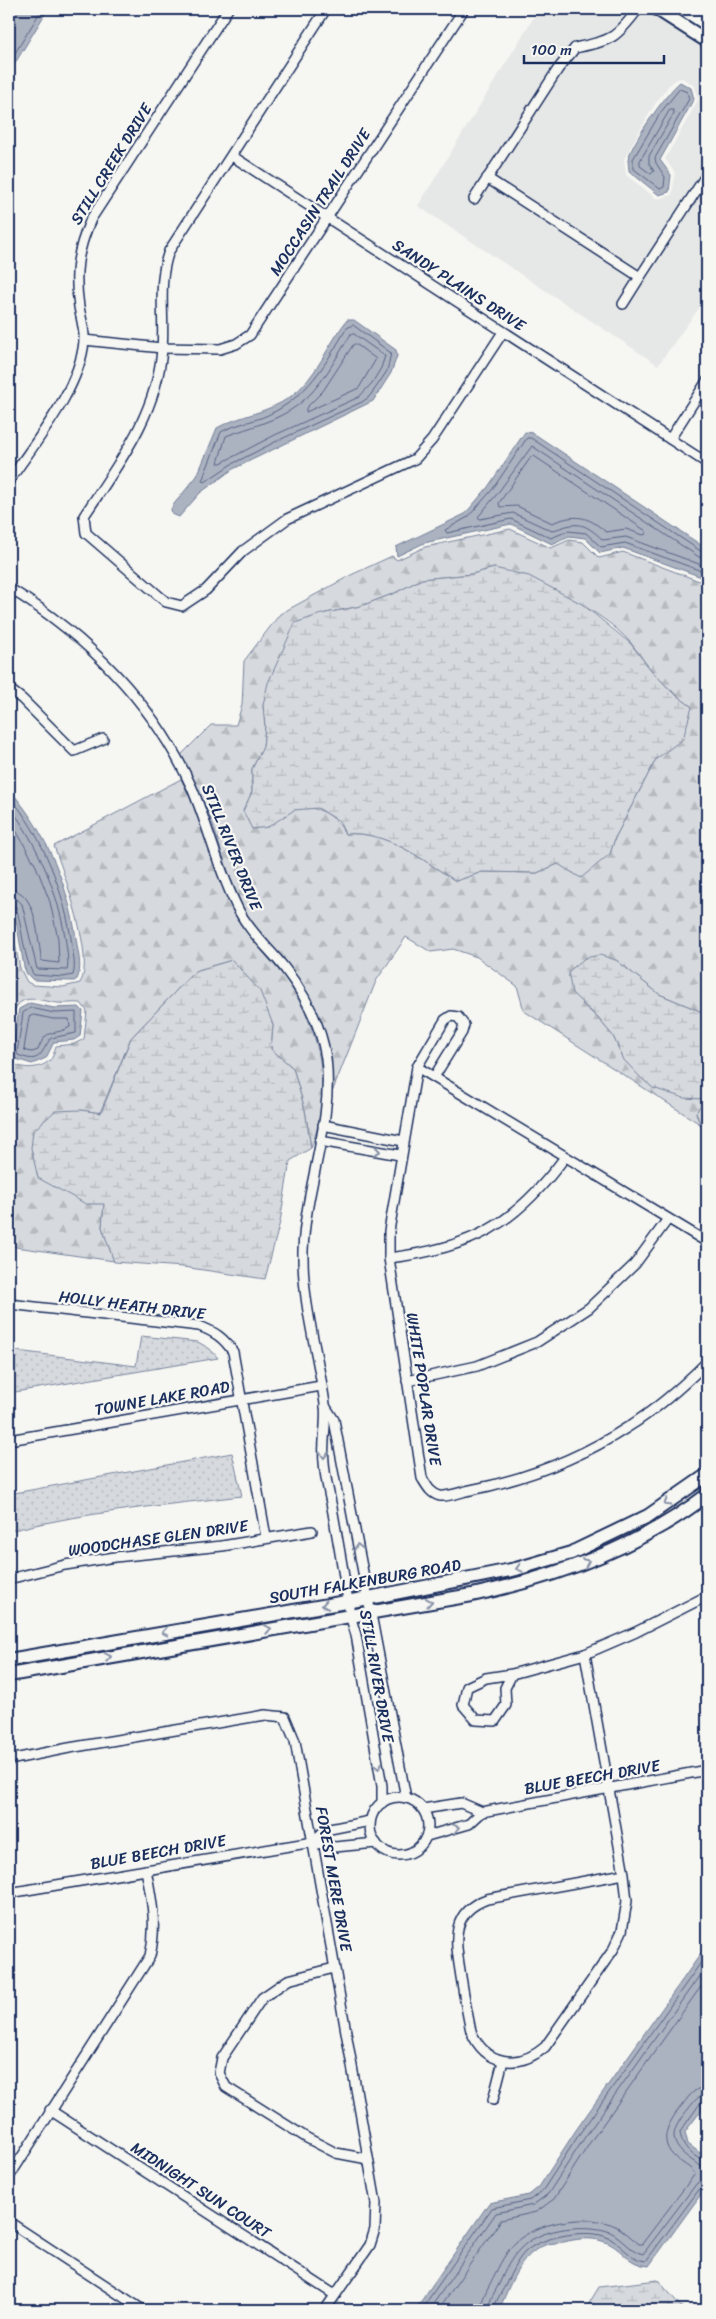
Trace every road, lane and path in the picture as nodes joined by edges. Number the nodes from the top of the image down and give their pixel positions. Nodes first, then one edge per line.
1 (228, 9) edge
2 (326, 9) edge
3 (464, 9) edge
4 (638, 9) edge
5 (657, 9) edge
6 (707, 41) edge
7 (232, 156) junction
8 (707, 174) edge
9 (487, 178) junction
10 (474, 198) dead end
11 (328, 218) junction
12 (640, 277) junction
13 (623, 304) dead end
14 (503, 332) junction
15 (84, 340) junction
16 (162, 348) junction
17 (707, 381) edge
18 (670, 439) junction
19 (707, 463) edge
20 (9, 481) edge
21 (9, 588) edge
22 (9, 689) edge
23 (103, 739) dead end
24 (417, 1067) junction
25 (434, 1077) junction
26 (323, 1125) junction
27 (358, 1132) junction
28 (320, 1141) junction
29 (403, 1141) junction
30 (356, 1147) junction
31 (400, 1155) junction
32 (564, 1157) junction
33 (668, 1219) junction
34 (707, 1242) edge
35 (389, 1258) junction
36 (9, 1304) edge
37 (707, 1362) edge
38 (407, 1381) junction
39 (321, 1386) junction
40 (242, 1399) junction
41 (325, 1406) junction
42 (9, 1440) edge
43 (707, 1475) edge
44 (707, 1495) edge
45 (312, 1531) dead end
46 (266, 1537) junction
47 (9, 1579) edge
48 (707, 1596) edge
49 (369, 1598) junction
50 (348, 1601) junction
51 (372, 1612) junction
52 (350, 1614) junction
53 (73, 1648) junction
54 (585, 1654) junction
55 (9, 1660) edge
56 (75, 1663) junction
57 (512, 1674) junction
58 (9, 1675) edge
59 (9, 1760) edge
60 (707, 1770) edge
61 (608, 1789) junction
62 (406, 1798) junction
63 (382, 1802) junction
64 (423, 1809) junction
65 (482, 1812) junction
66 (370, 1821) junction
67 (427, 1836) junction
68 (313, 1842) junction
69 (376, 1843) junction
70 (146, 1870) junction
71 (624, 1874) junction
72 (9, 1893) edge
73 (334, 1968) junction
74 (503, 2061) junction
75 (493, 2100) dead end
76 (50, 2110) junction
77 (368, 2159) junction
78 (9, 2177) edge
79 (9, 2222) edge
80 (335, 2295) junction
81 (143, 2310) edge
82 (325, 2310) edge

1 - 15 street, STILL CREEK DRIVE
2 - 7 street
3 - 11 street, MOCCASIN TRAIL DRIVE
4 - 9 street
5 - 6 street
7 - 11 street, SANDY PLAINS DRIVE
7 - 16 street
8 - 12 street
9 - 10 street
9 - 12 street
11 - 14 street, SANDY PLAINS DRIVE
11 - 16 street, MOCCASIN TRAIL DRIVE
12 - 13 street
14 - 16 street
14 - 18 street, SANDY PLAINS DRIVE
15 - 16 street, MOCCASIN TRAIL DRIVE
15 - 20 street, STILL CREEK DRIVE
17 - 18 street
18 - 19 street, SANDY PLAINS DRIVE
21 - 26 street, STILL RIVER DRIVE
22 - 23 street
24 - 25 street
24 - 25 street, WHITE POPLAR DRIVE
24 - 29 street, WHITE POPLAR DRIVE
25 - 32 street
26 - 27 street
26 - 28 street, STILL RIVER DRIVE
27 - 29 street
27 - 30 street
28 - 30 street
28 - 39 street, STILL RIVER DRIVE
29 - 31 street, WHITE POPLAR DRIVE
30 -> 31 street
31 - 35 street, WHITE POPLAR DRIVE
32 - 33 street
32 - 35 street
33 - 34 street
33 - 38 street
35 - 38 street, WHITE POPLAR DRIVE
36 - 40 street, HOLLY HEATH DRIVE
37 - 38 street, WHITE POPLAR DRIVE
39 - 40 street, TOWNE LAKE ROAD
39 - 41 street, STILL RIVER DRIVE
40 - 42 street, TOWNE LAKE ROAD
40 - 46 street, HOLLY HEATH DRIVE
49 -> 41 street, STILL RIVER DRIVE
41 -> 50 street, STILL RIVER DRIVE
43 -> 49 street, SOUTH FALKENBURG ROAD
51 -> 44 street, SOUTH FALKENBURG ROAD
45 - 46 street, WOODCHASE GLEN DRIVE
46 - 47 street, WOODCHASE GLEN DRIVE
48 - 54 street
49 - 50 street, SOUTH FALKENBURG ROAD
49 - 51 street, STILL RIVER DRIVE
50 - 52 street, STILL RIVER DRIVE
50 -> 53 street, SOUTH FALKENBURG ROAD
51 - 52 street, SOUTH FALKENBURG ROAD
51 - 62 street, STILL RIVER DRIVE
56 -> 52 street, SOUTH FALKENBURG ROAD
52 -> 63 street, STILL RIVER DRIVE
53 - 55 street, SOUTH FALKENBURG ROAD
53 - 56 street
54 - 57 street
54 - 61 street
56 - 58 street, SOUTH FALKENBURG ROAD
57 - 57 street
59 - 68 street, FOREST MERE DRIVE
60 - 61 street, BLUE BEECH DRIVE
61 - 65 street, BLUE BEECH DRIVE
61 - 71 street
62 - 63 street
62 - 64 street
63 - 66 street
64 - 65 street
64 - 67 street
67 -> 65 street, BLUE BEECH DRIVE
66 - 68 street, BLUE BEECH DRIVE
66 - 69 street
67 - 69 street
68 - 69 street, BLUE BEECH DRIVE
68 - 70 street, BLUE BEECH DRIVE
68 - 73 street, FOREST MERE DRIVE
70 - 72 street, BLUE BEECH DRIVE
70 - 76 street
71 - 74 street
71 - 74 street
73 - 77 street, FOREST MERE DRIVE
73 - 77 street
74 - 75 street
76 - 78 street
76 - 80 street, MIDNIGHT SUN COURT
77 - 80 street, FOREST MERE DRIVE
79 - 81 street
80 - 82 street, FOREST MERE DRIVE

